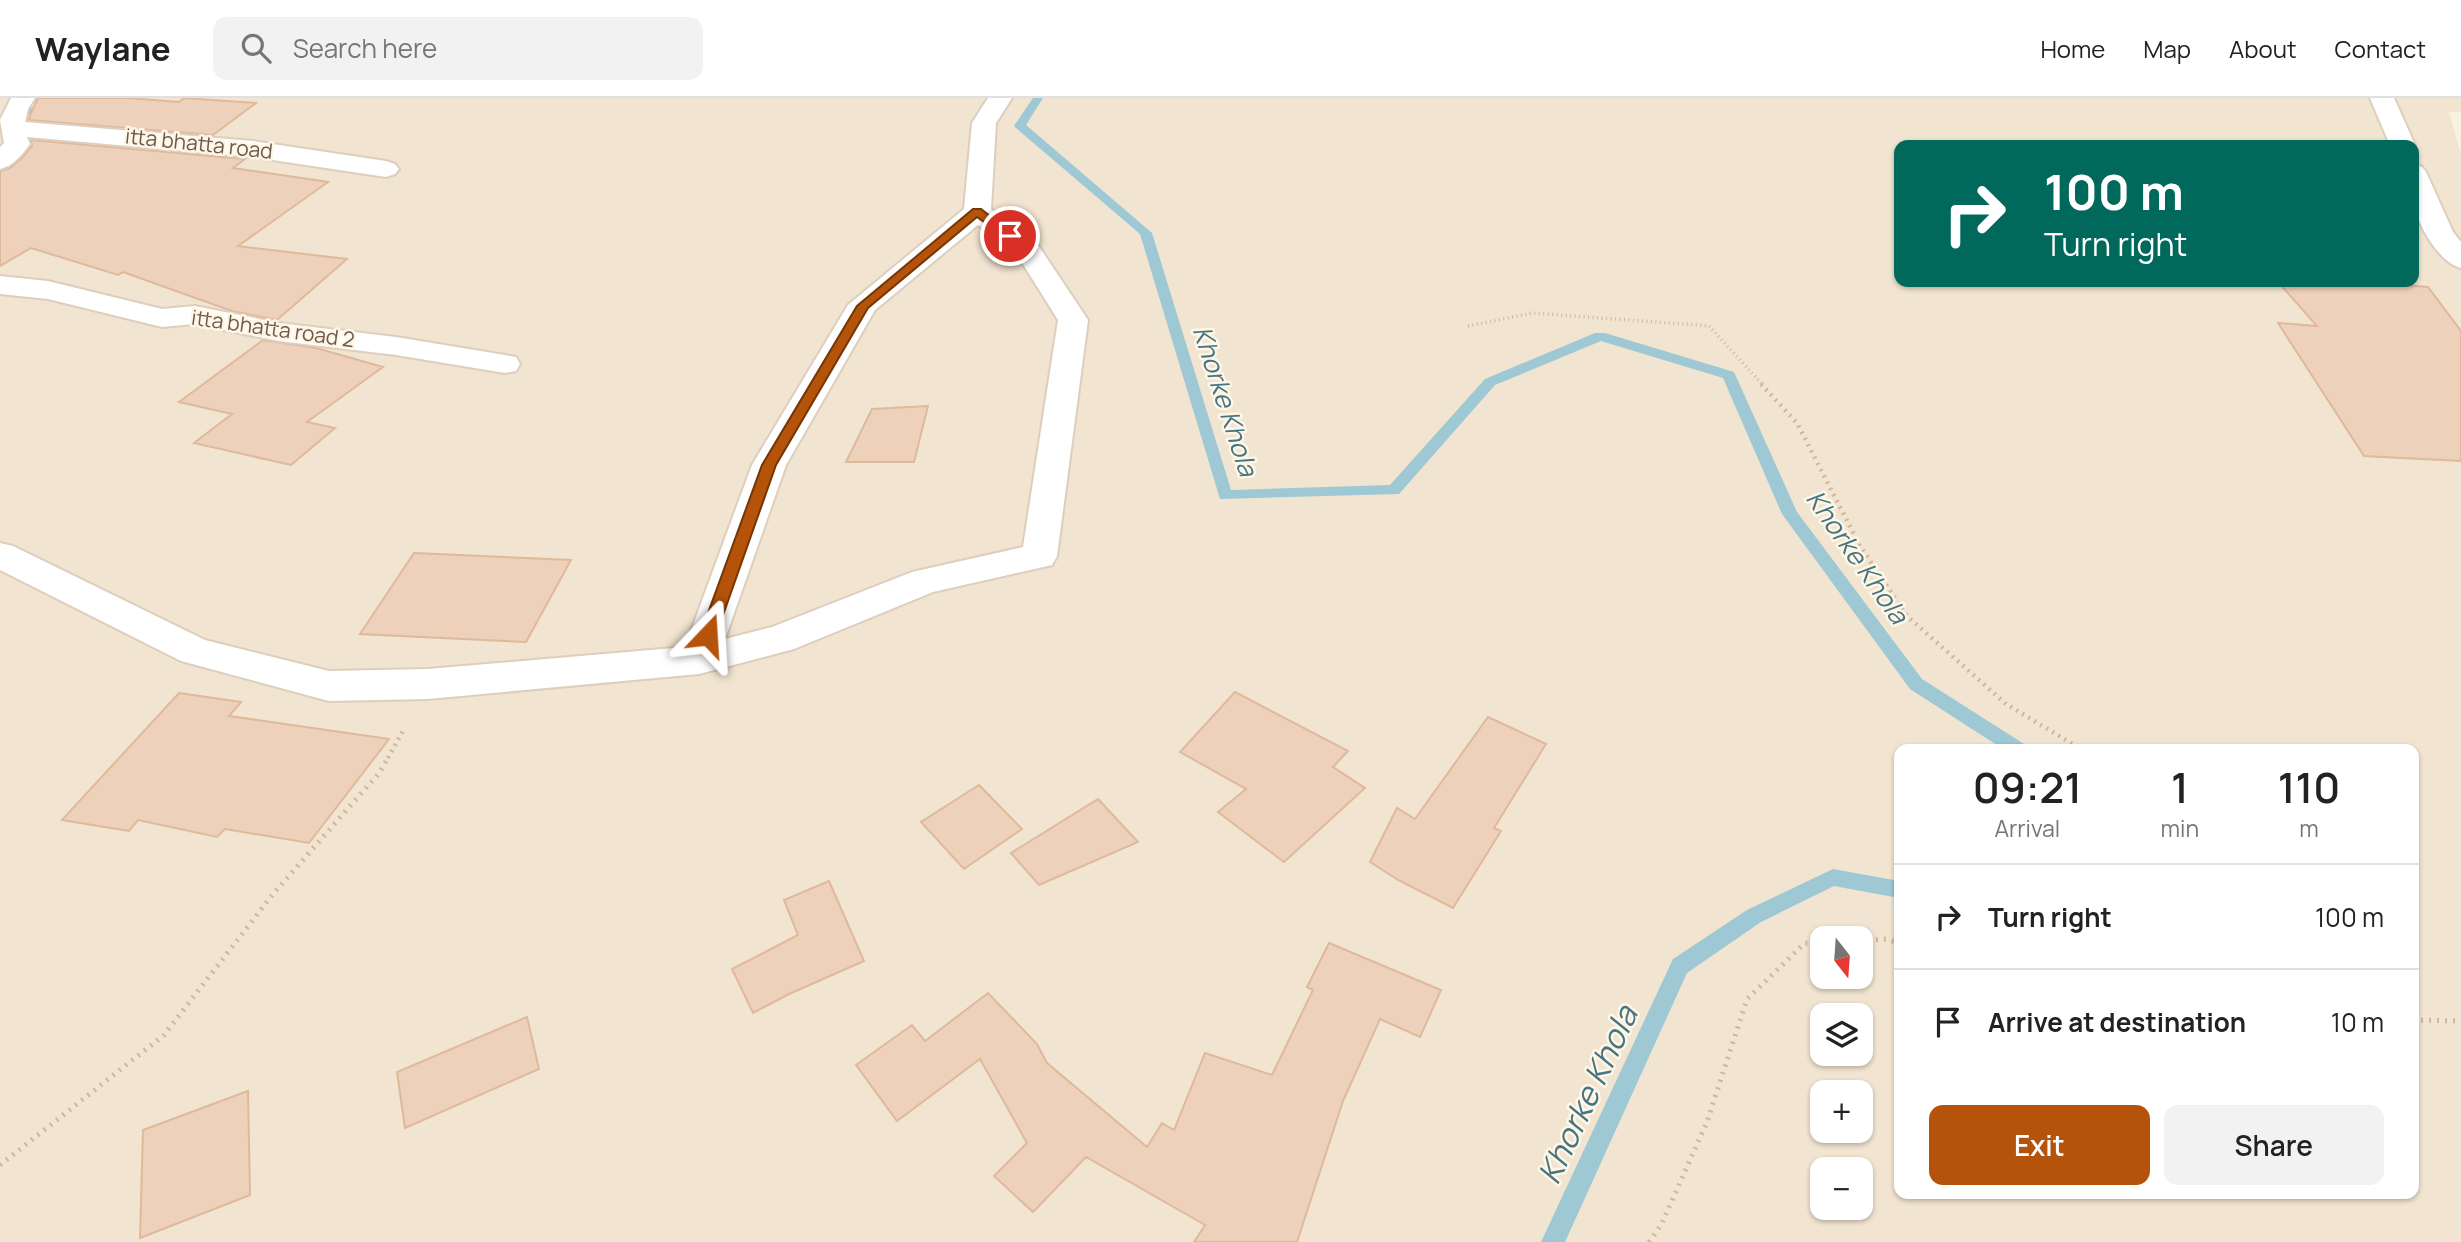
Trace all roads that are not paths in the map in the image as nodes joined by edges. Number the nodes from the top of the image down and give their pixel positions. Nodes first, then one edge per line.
1 (1000, 98) edge
2 (2382, 98) edge
3 (16, 112) edge
4 (2400, 140) edge
5 (0, 160) edge
6 (386, 169) dead end
7 (2419, 186) edge
8 (977, 212) junction
9 (2461, 260) edge
10 (0, 285) edge
11 (505, 364) dead end
12 (0, 555) edge
13 (699, 660) junction

1 - 8 street
2 - 4 street
3 - 5 street
3 - 6 street, itta bhatta road
7 - 9 street
8 - 13 street
8 - 13 street
10 - 11 street, itta bhatta road 2
12 - 13 street

